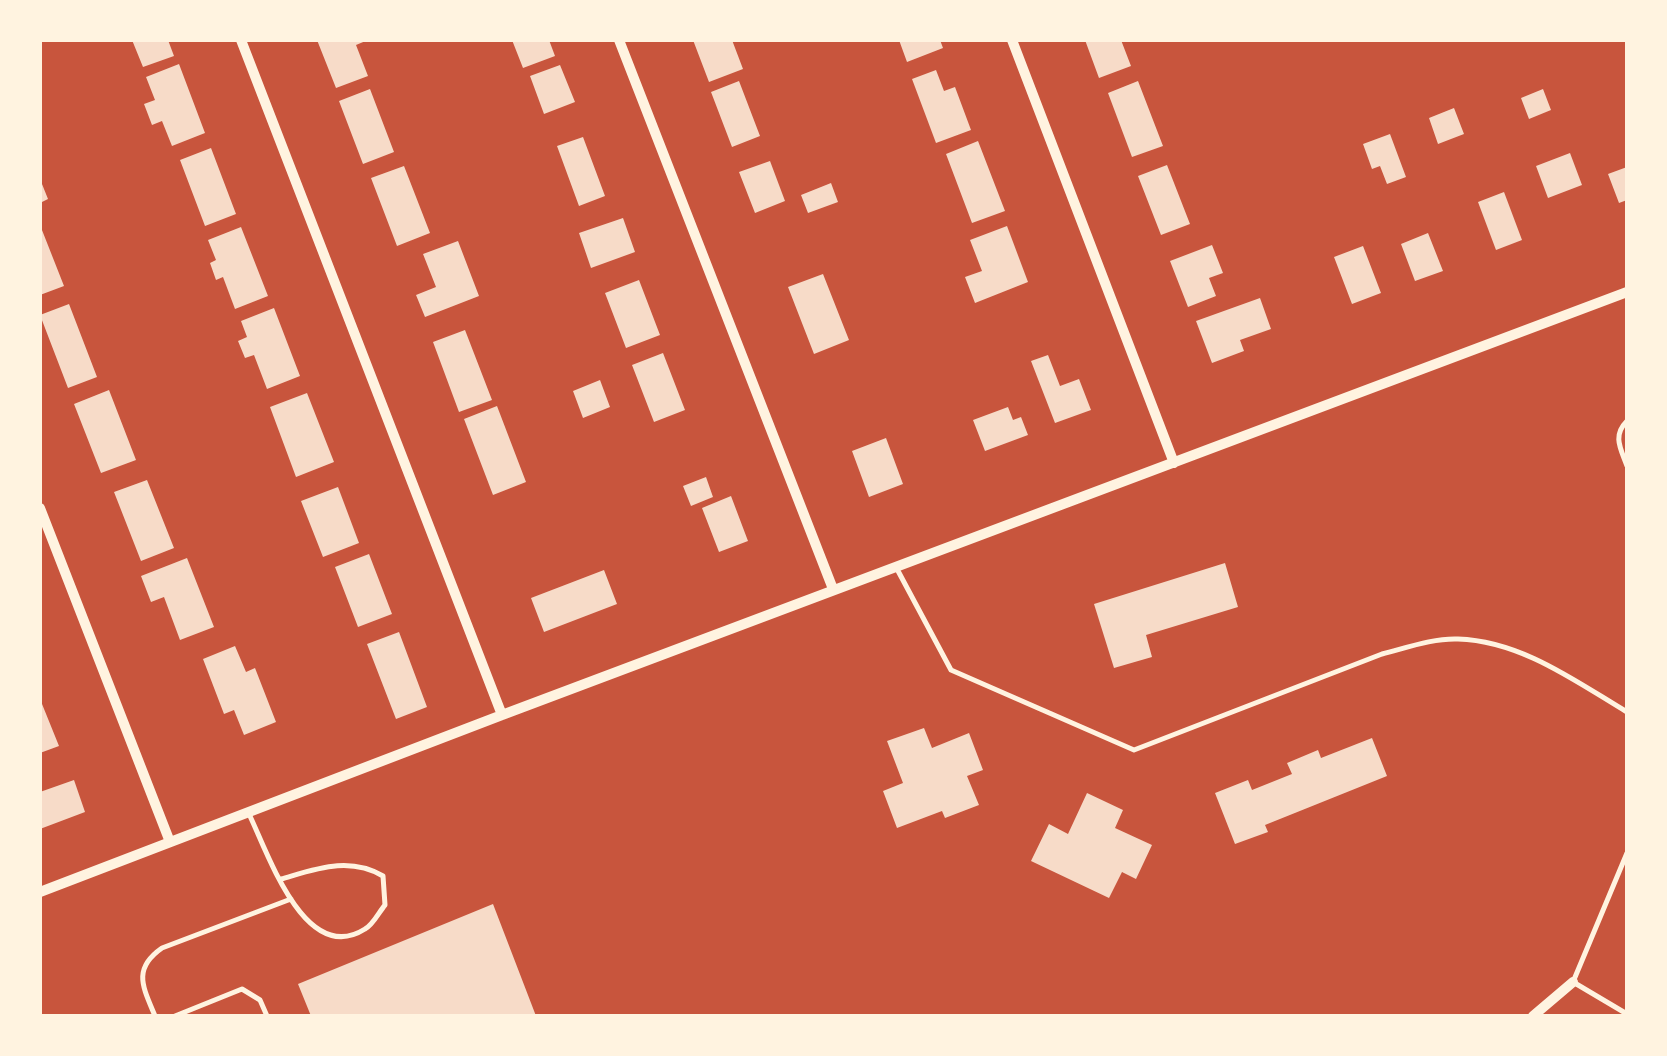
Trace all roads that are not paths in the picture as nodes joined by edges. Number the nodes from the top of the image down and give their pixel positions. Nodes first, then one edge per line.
1 (241, 40) edge
2 (620, 40) edge
3 (1012, 40) edge
4 (1627, 292) edge
5 (1627, 421) edge
6 (1174, 463) junction
7 (1627, 466) edge
8 (40, 508) edge
9 (896, 566) junction
10 (833, 590) junction
11 (1627, 712) edge
12 (502, 714) junction
13 (247, 812) junction
14 (170, 842) junction
15 (1627, 853) edge
16 (1625, 864) edge
17 (281, 879) junction
18 (40, 892) edge
19 (291, 899) junction
20 (1572, 982) junction
21 (1627, 1014) edge
22 (156, 1016) edge
23 (175, 1016) edge
24 (266, 1016) edge
25 (1534, 1016) edge

1 - 12 street
2 - 10 street
3 - 6 street
4 - 6 street
5 - 7 lane
6 - 9 street
8 - 14 street
9 - 10 street
9 - 11 lane
10 - 12 street
12 - 13 street
13 - 14 street
13 - 17 lane
14 - 18 street
15 - 16 lane
16 - 20 lane
17 - 19 lane
17 - 19 lane
19 - 22 lane
20 - 21 lane
20 - 25 street
23 - 24 lane

